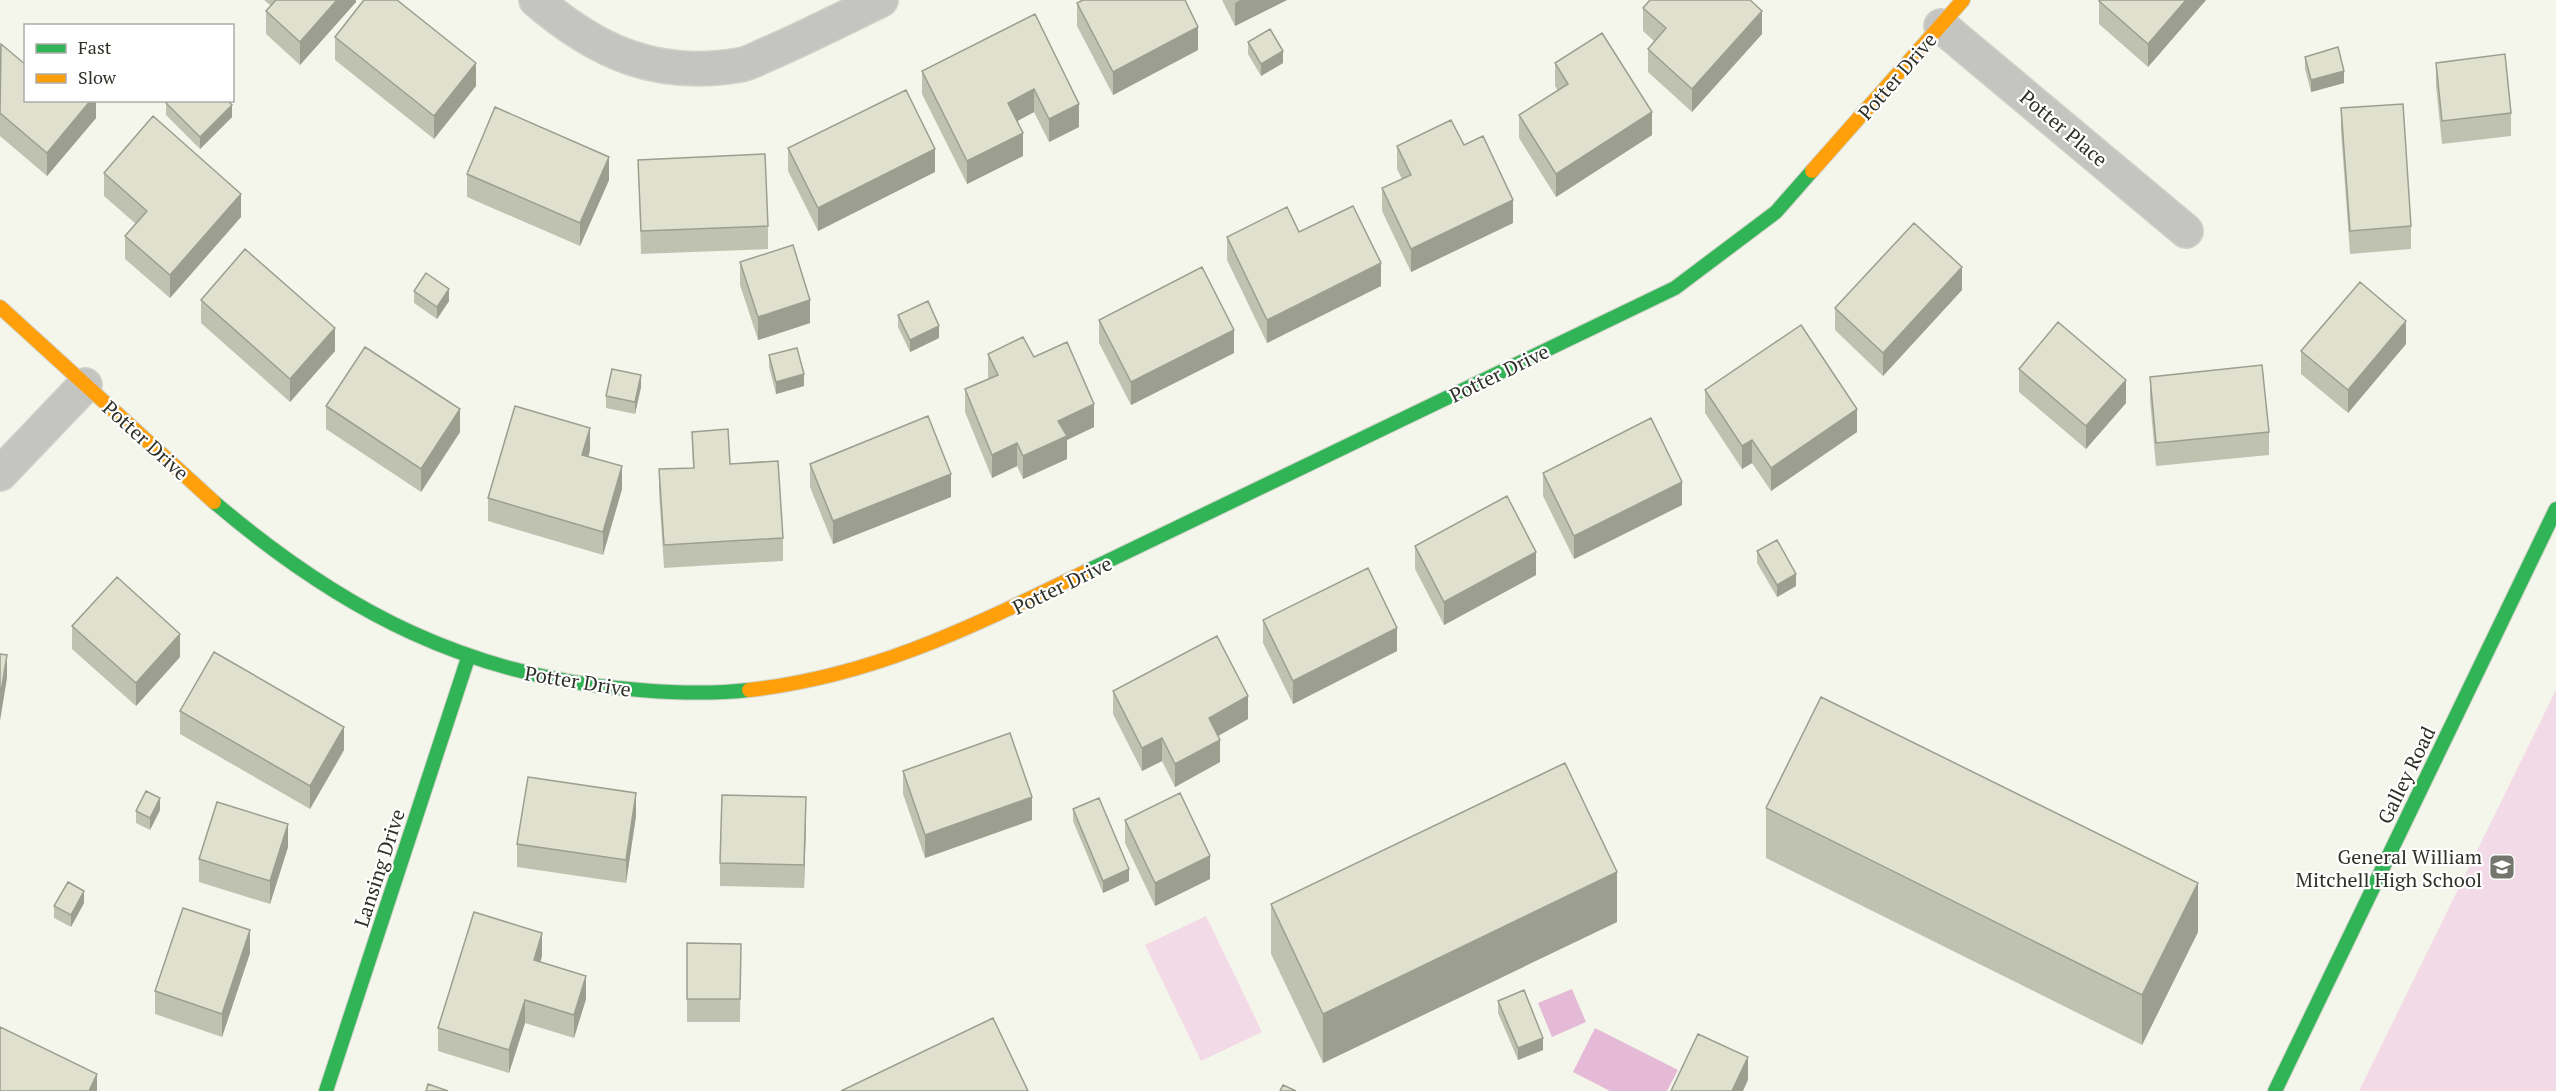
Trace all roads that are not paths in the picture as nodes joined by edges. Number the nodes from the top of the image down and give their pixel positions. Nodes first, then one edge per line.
1 (536, 0) edge
2 (880, 0) edge
3 (1962, 0) edge
4 (1941, 26) junction
5 (2186, 231) dead end
6 (0, 307) edge
7 (85, 385) junction
8 (0, 474) edge
9 (2556, 509) edge
10 (468, 658) junction
11 (326, 1091) edge
12 (2275, 1091) edge

1 - 2 street
3 - 4 street, Potter Drive
4 - 5 street, Potter Place
4 - 10 street, Potter Drive
6 - 7 street, Potter Drive
7 - 8 street, Potter Drive
7 - 10 street, Potter Drive
9 - 12 street, Galley Road
10 - 11 street, Lansing Drive

